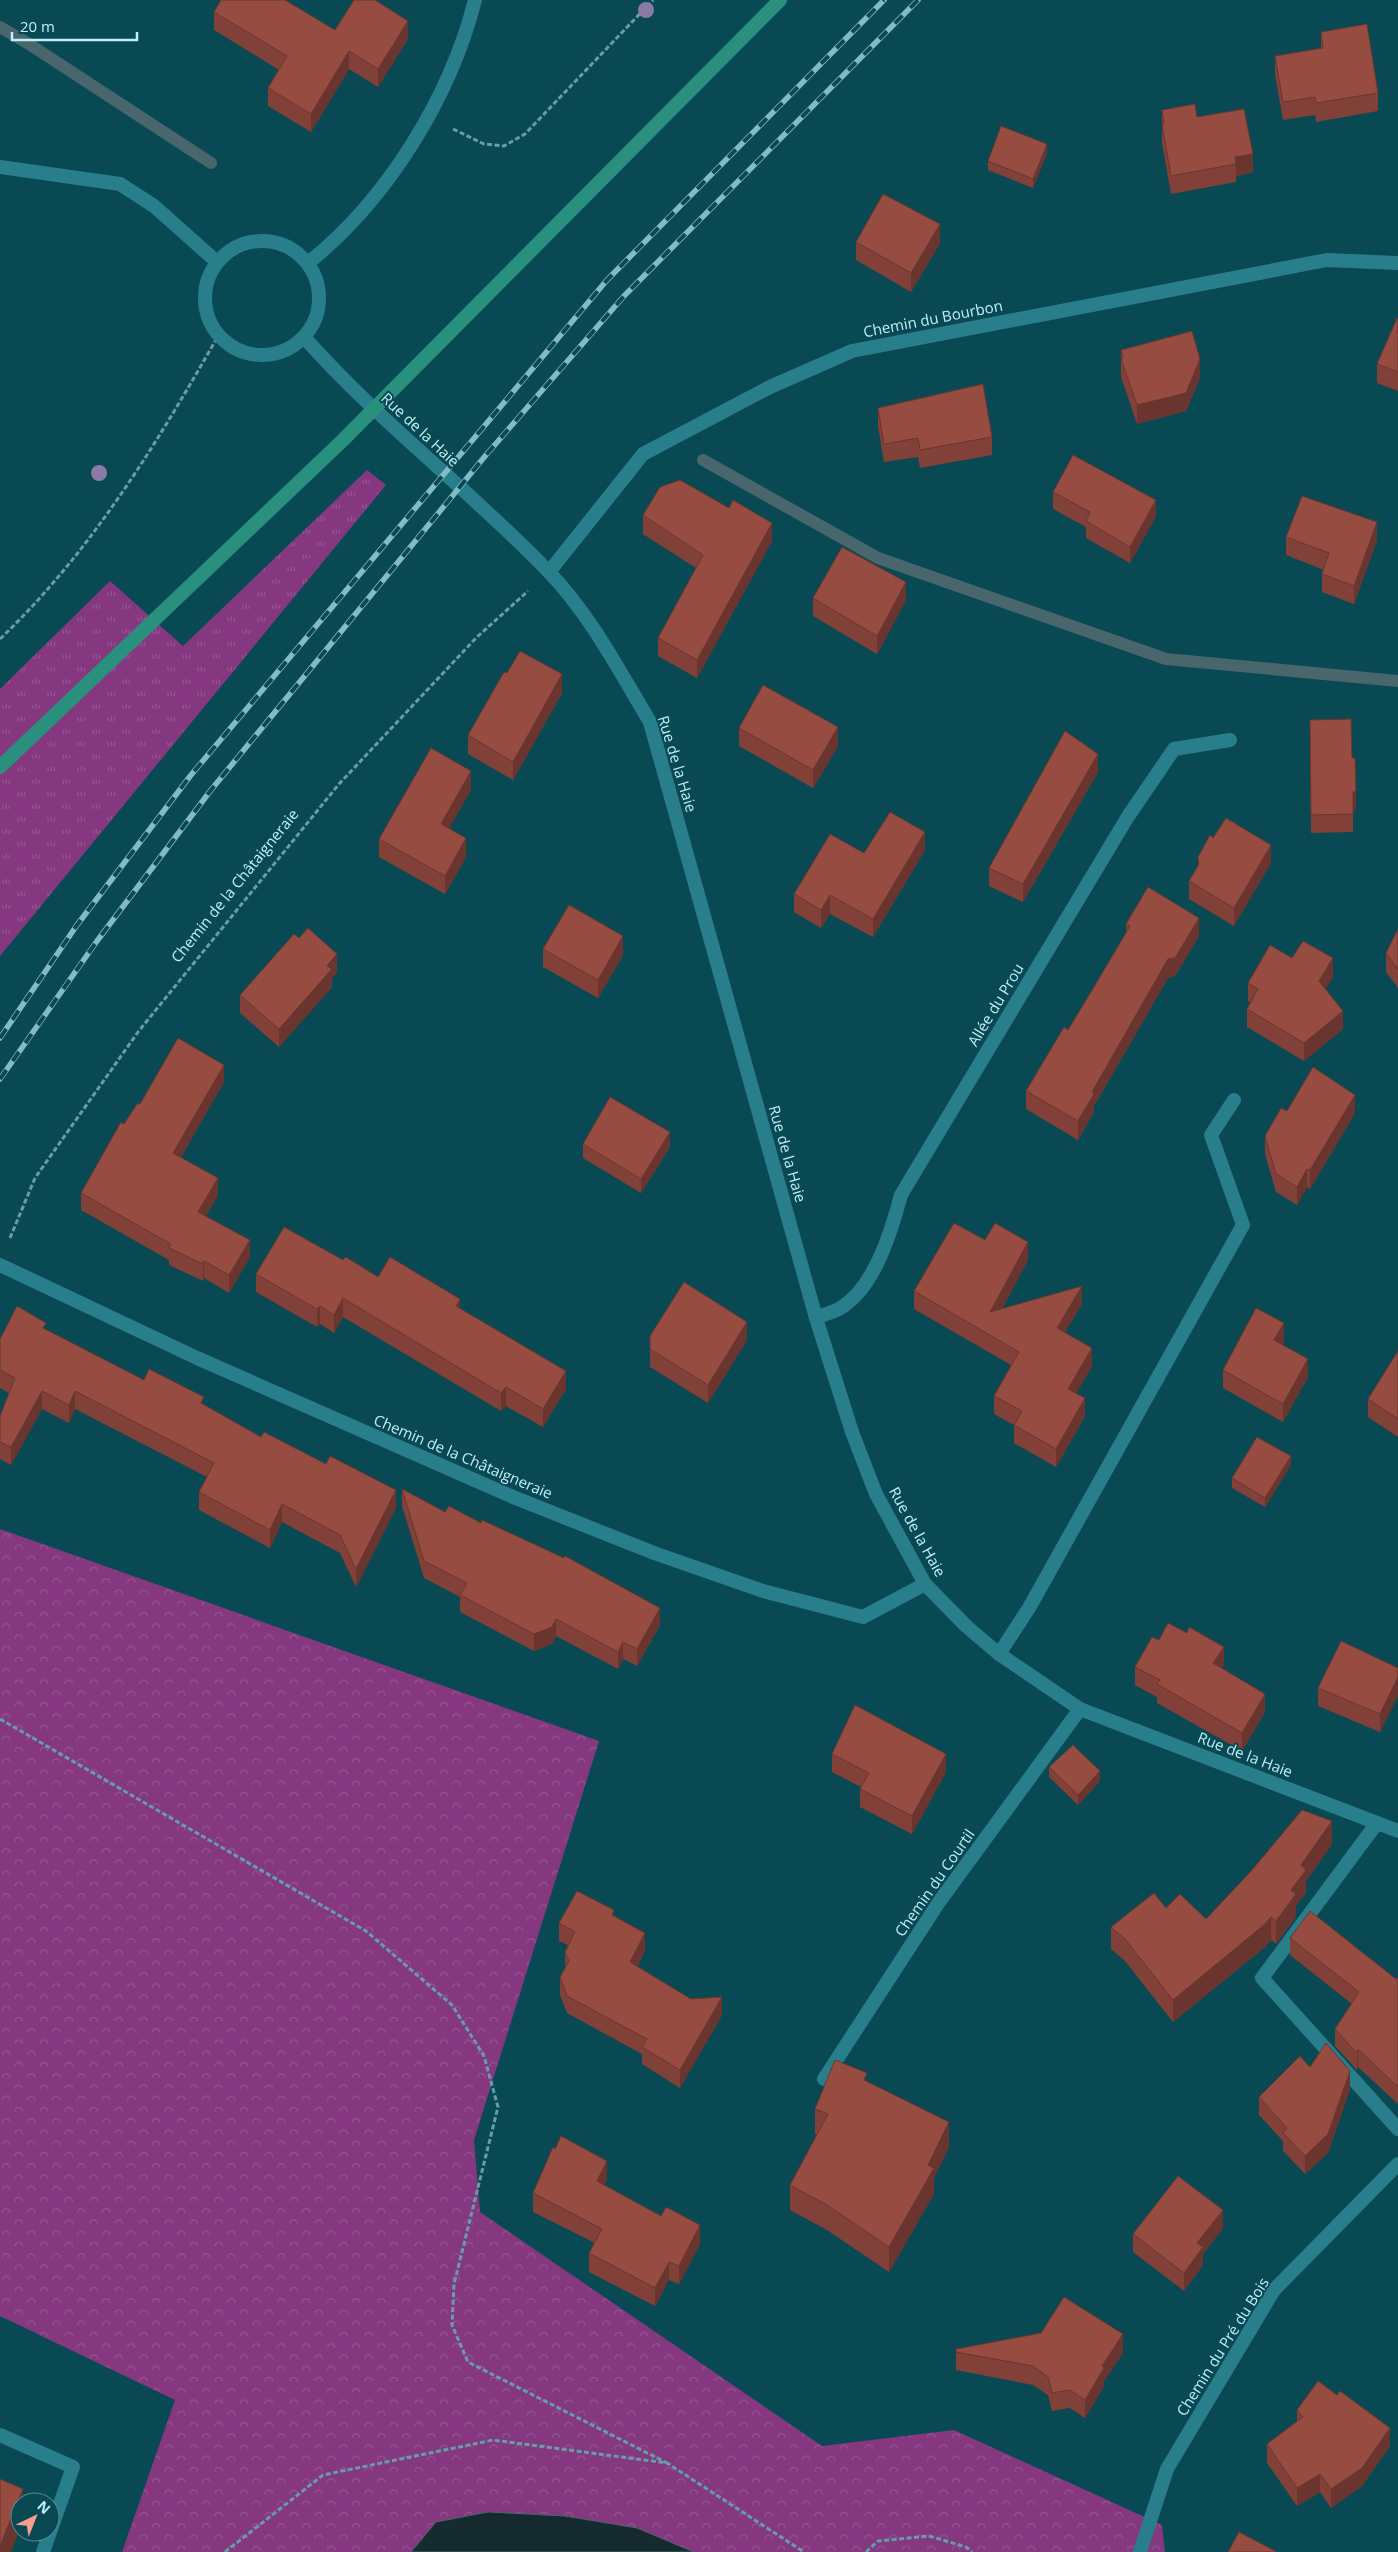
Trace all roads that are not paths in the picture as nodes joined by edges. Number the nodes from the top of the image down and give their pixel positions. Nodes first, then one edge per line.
1 (475, 0) edge
2 (780, 0) edge
3 (0, 167) edge
4 (217, 262) junction
5 (1398, 262) edge
6 (308, 263) junction
7 (304, 337) junction
8 (550, 572) junction
9 (1230, 740) dead end
10 (0, 768) edge
11 (1234, 1100) dead end
12 (0, 1265) edge
13 (816, 1318) junction
14 (925, 1584) junction
15 (999, 1654) junction
16 (1080, 1709) junction
17 (1377, 1823) junction
18 (1398, 1831) edge
19 (824, 2079) dead end
20 (1398, 2129) edge
21 (1398, 2164) edge
22 (0, 2435) edge
23 (43, 2552) edge
24 (1140, 2552) edge

1 - 6 street
2 - 10 main road
3 - 4 street
4 - 6 street
4 - 7 street
5 - 8 street, Chemin du Bourbon
6 - 7 street
7 - 8 street, Rue de la Haie
8 - 13 street, Rue de la Haie
9 - 13 street, Allée du Prou
11 - 15 street
12 - 14 street, Chemin de la Châtaigneraie
13 - 14 street, Rue de la Haie
14 - 15 street, Rue de la Haie
15 - 16 street, Rue de la Haie
16 - 17 street, Rue de la Haie
16 - 19 street, Chemin du Courtil
17 - 18 street, Rue de la Haie
17 - 20 street
21 - 24 street, Chemin du Pré du Bois
22 - 23 street

